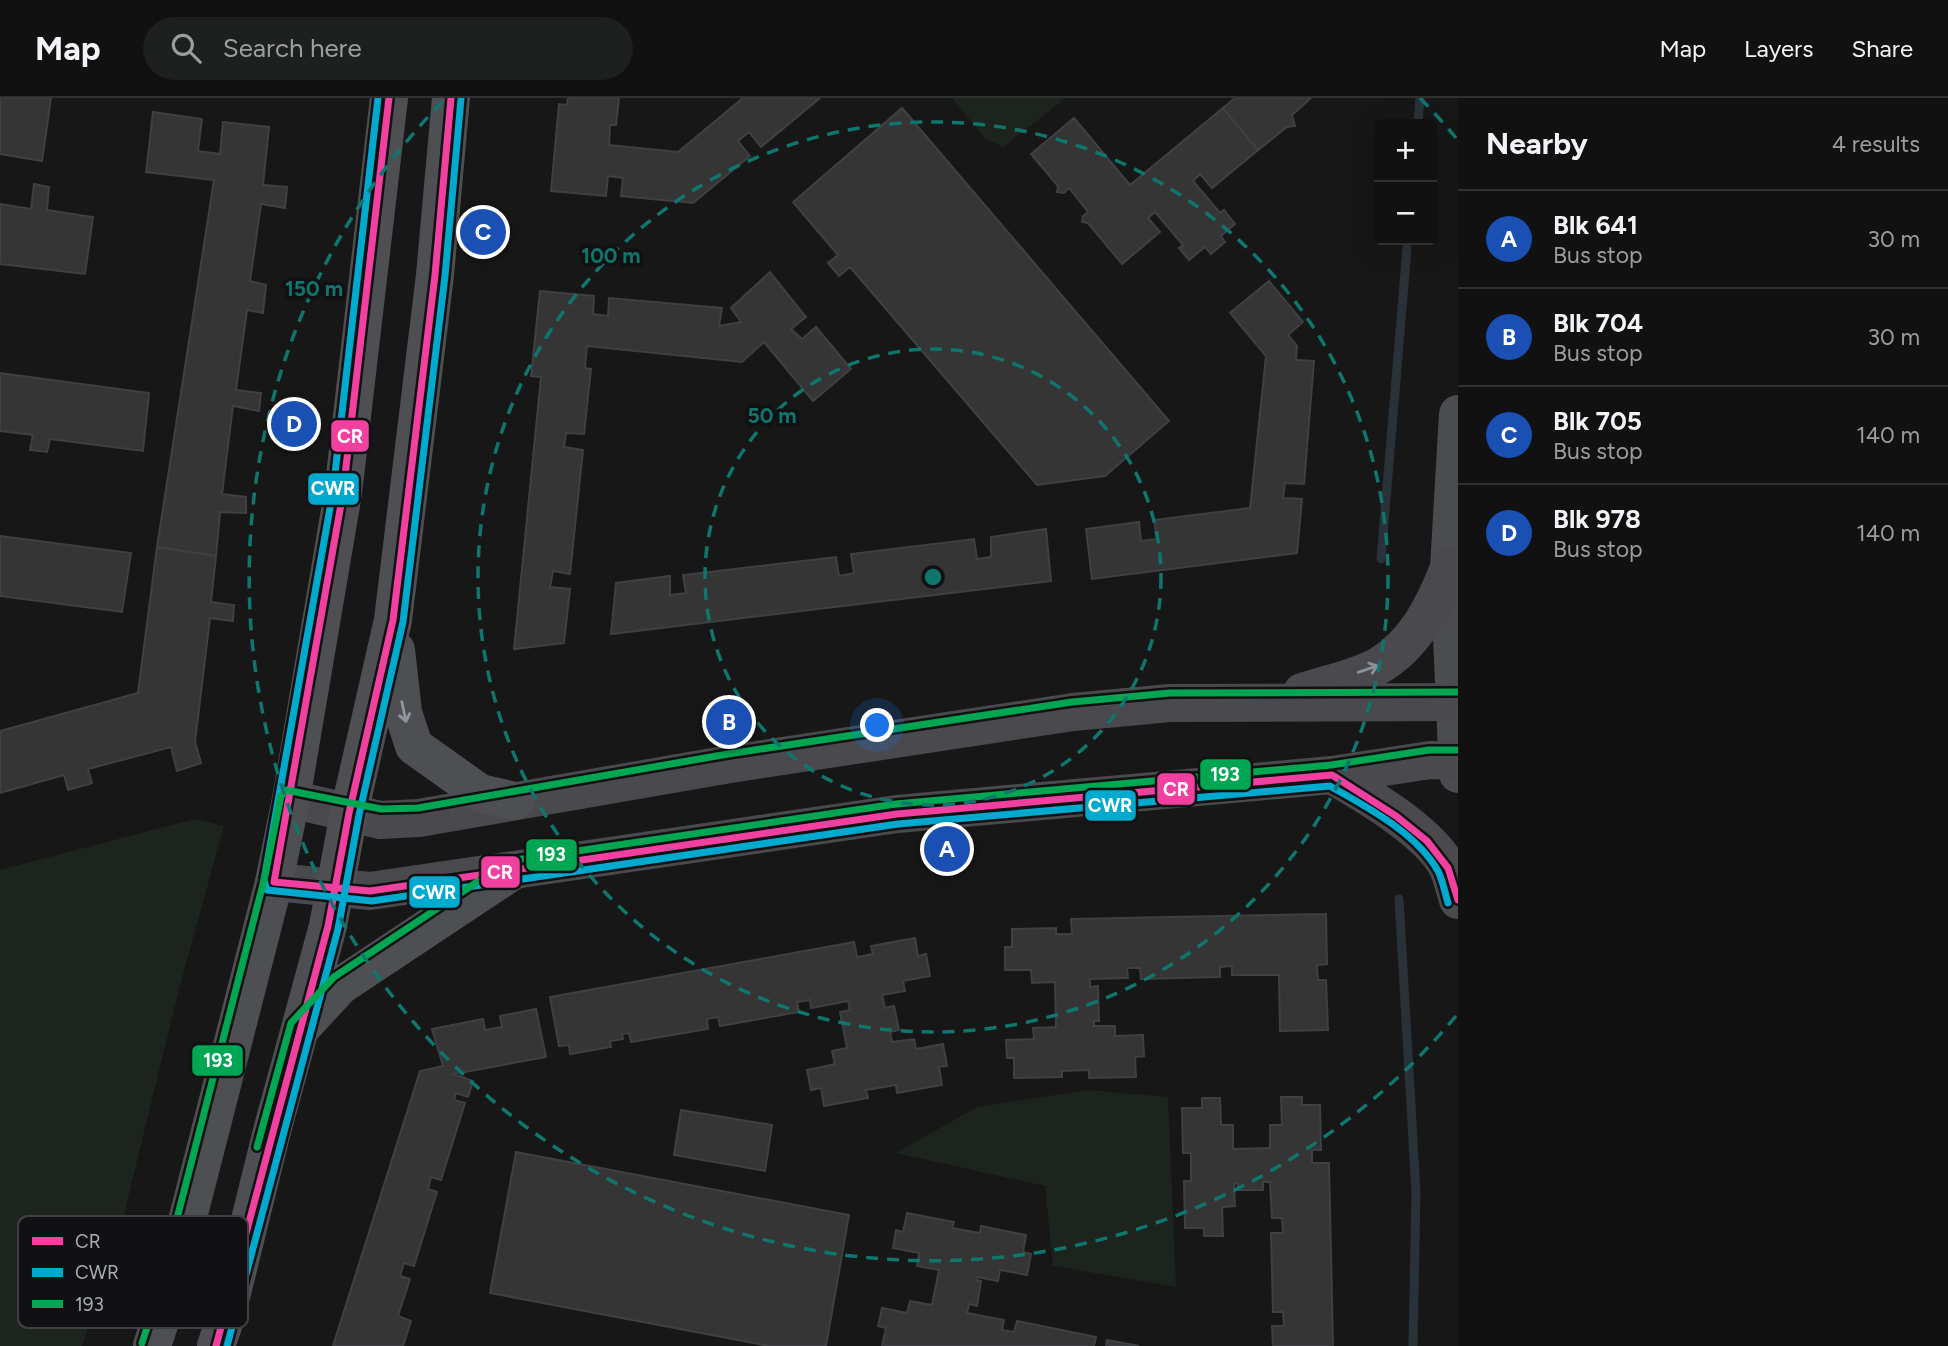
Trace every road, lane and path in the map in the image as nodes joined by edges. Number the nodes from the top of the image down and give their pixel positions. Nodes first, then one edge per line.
1 (389, 98) edge
2 (451, 98) edge
3 (1458, 414) edge
4 (1449, 568) junction
5 (393, 620) junction
6 (1280, 700) junction
7 (1456, 702) edge
8 (1458, 765) edge
9 (1332, 775) junction
10 (291, 799) junction
11 (515, 801) junction
12 (349, 813) junction
13 (513, 871) junction
14 (274, 881) junction
15 (335, 887) junction
16 (1458, 900) edge
17 (299, 1030) junction
18 (188, 1216) edge
19 (248, 1231) edge
20 (158, 1328) edge
21 (222, 1328) edge
22 (152, 1346) edge
23 (216, 1346) edge

1 - 10 main road
2 - 5 main road
3 - 4 street
6 -> 4 main road
4 - 7 street
5 -> 11 main road
5 - 12 main road
6 - 7 main road
6 - 11 main road
7 - 8 street
8 - 9 main road
9 - 13 main road
9 - 16 main road
10 - 12 main road
10 - 14 main road
11 - 12 main road
12 - 15 main road
13 - 15 main road
13 - 17 main road
14 - 15 main road
14 - 18 main road
15 - 17 main road
17 - 19 main road
20 - 22 main road
21 - 23 main road

